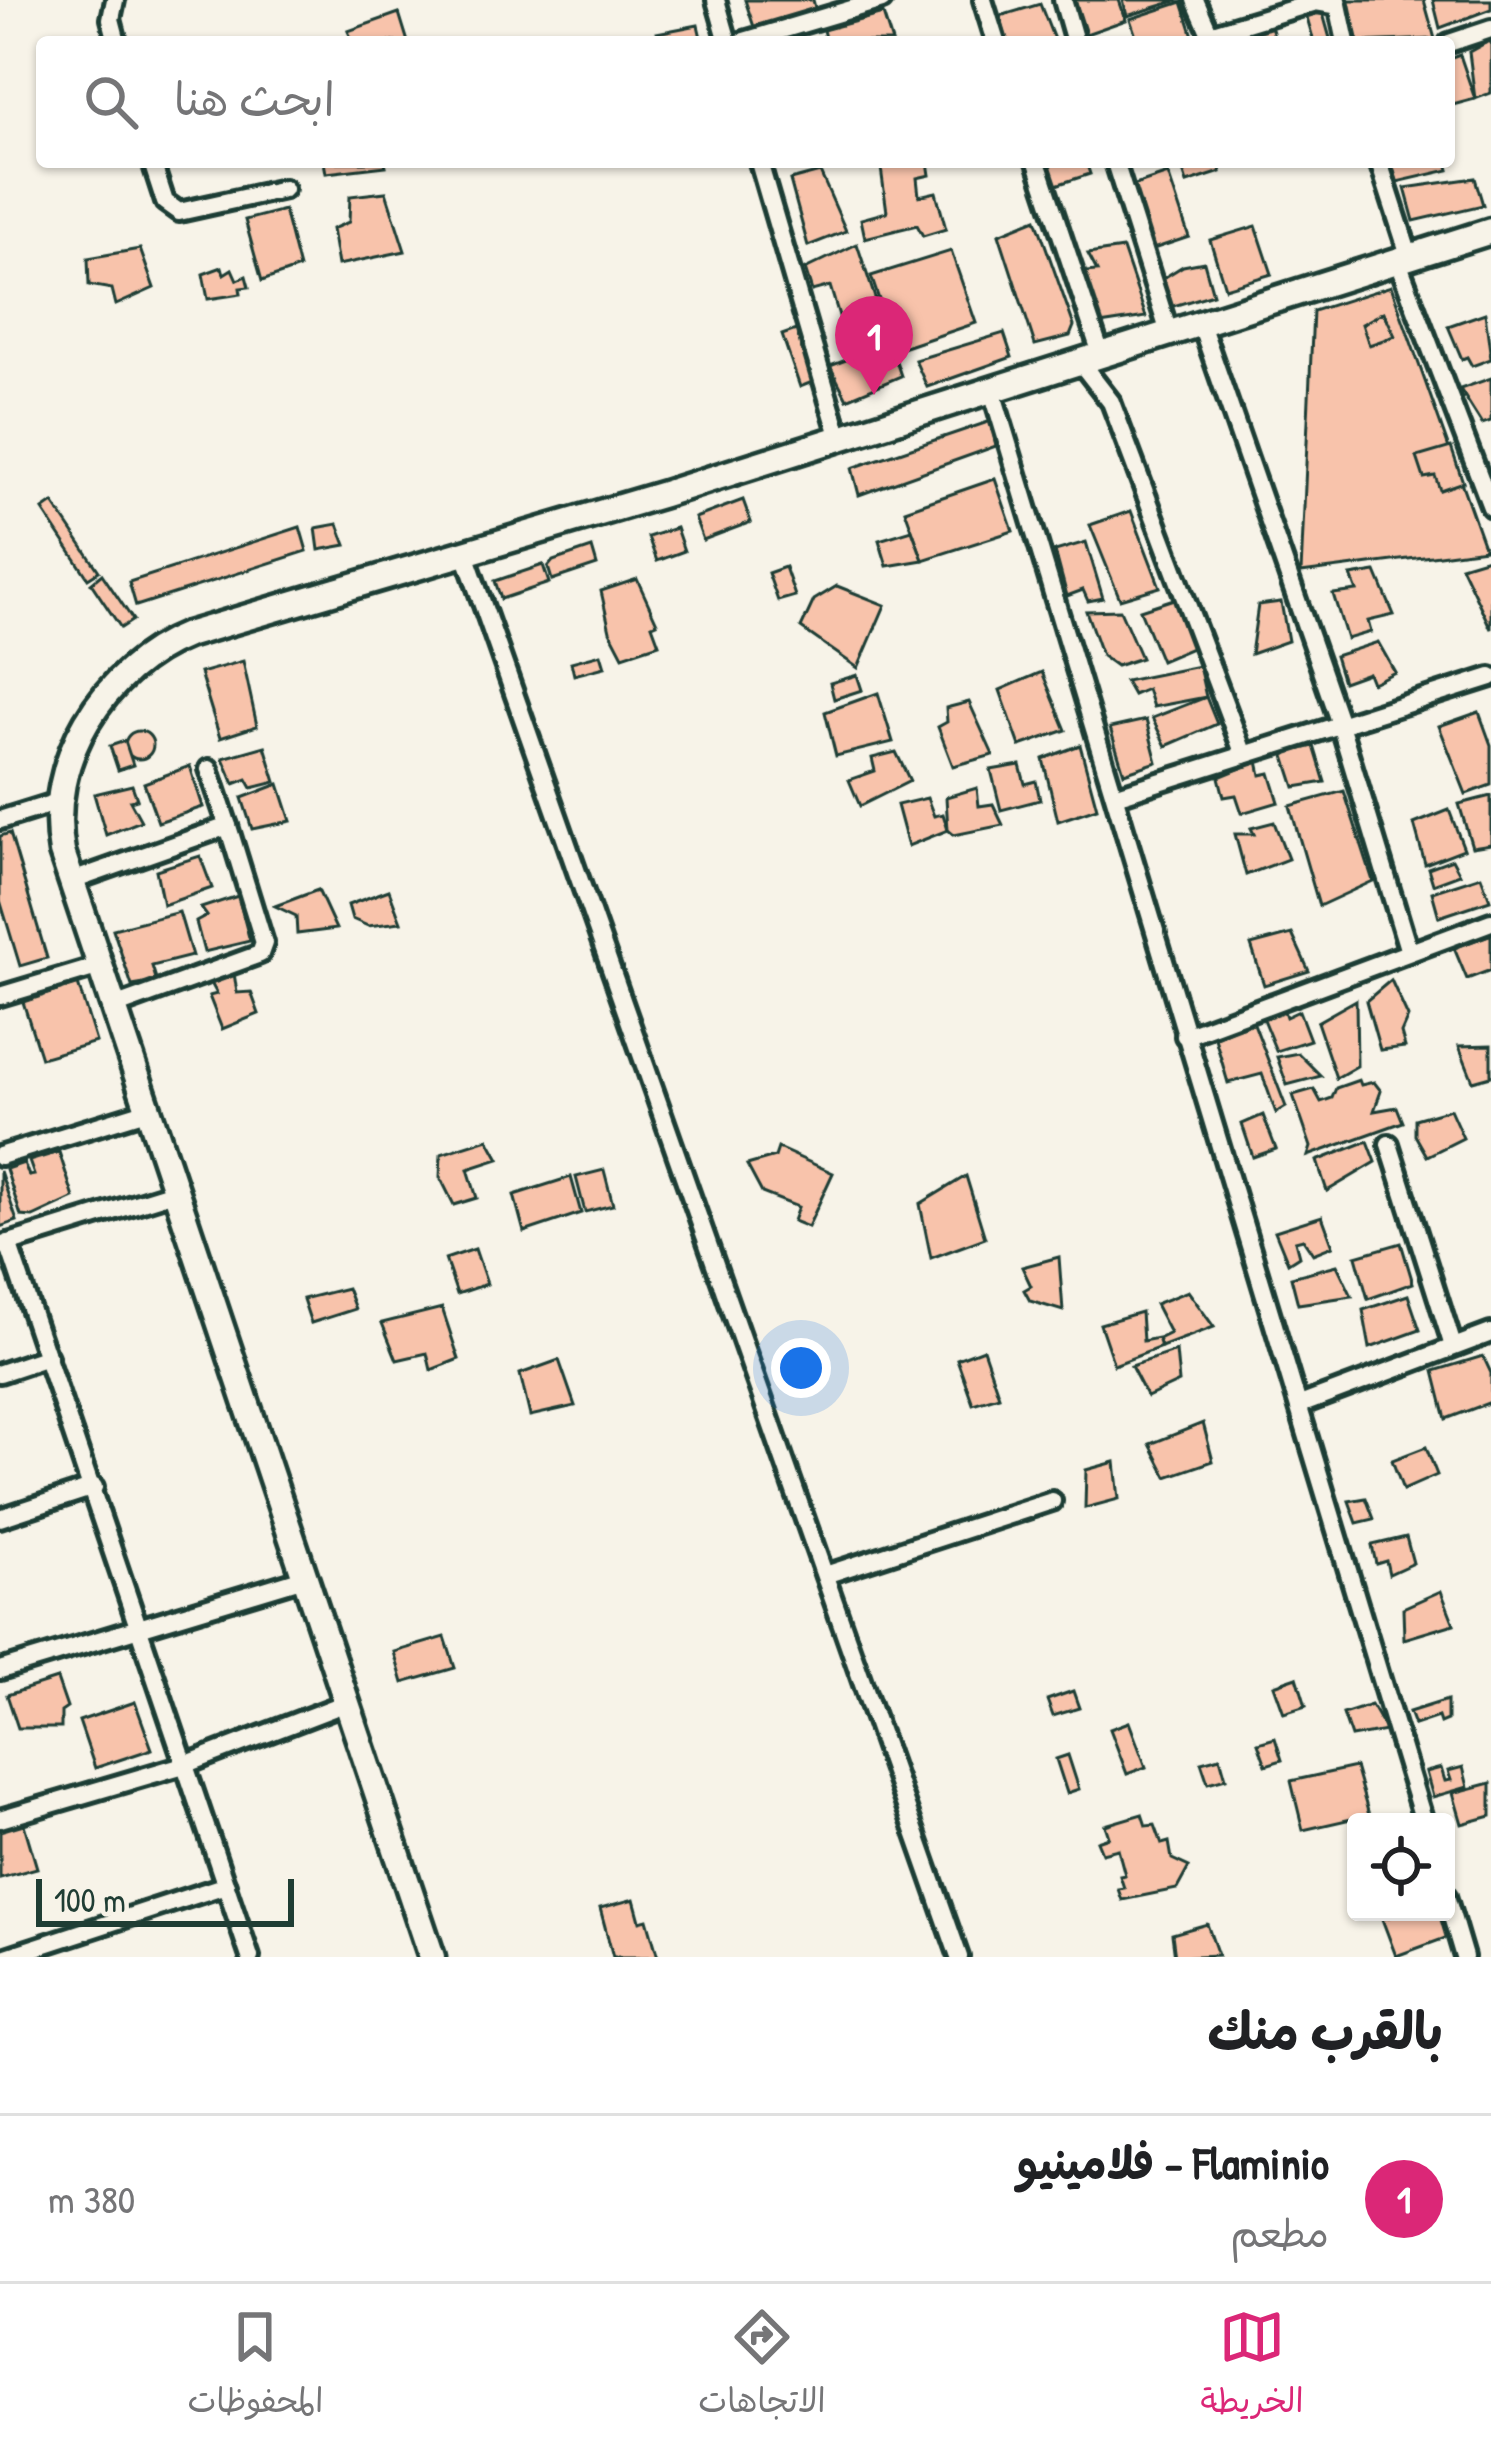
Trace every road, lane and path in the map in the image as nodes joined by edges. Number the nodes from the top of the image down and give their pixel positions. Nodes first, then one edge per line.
1 (115, 0) edge
2 (716, 0) edge
3 (882, 0) edge
4 (983, 0) edge
5 (1063, 0) edge
6 (1196, 0) edge
7 (1335, 2) edge
8 (1491, 29) edge
9 (115, 36) edge
10 (726, 36) edge
11 (761, 36) edge
12 (994, 36) edge
13 (1073, 36) edge
14 (1344, 36) edge
15 (1455, 41) edge
16 (154, 168) edge
17 (761, 168) edge
18 (1039, 168) edge
19 (1117, 168) edge
20 (1381, 168) edge
21 (284, 189) dead end
22 (1491, 231) edge
23 (1404, 260) junction
24 (1201, 324) junction
25 (1169, 333) junction
26 (1091, 360) junction
27 (992, 391) junction
28 (840, 439) junction
29 (1491, 507) edge
30 (465, 554) junction
31 (1491, 678) edge
32 (1340, 724) junction
33 (1244, 754) junction
34 (209, 769) dead end
35 (1114, 796) junction
36 (61, 801) junction
37 (0, 820) edge
38 (228, 826) junction
39 (72, 881) junction
40 (1491, 922) edge
41 (1409, 952) junction
42 (100, 966) junction
43 (0, 996) edge
44 (114, 1007) junction
45 (1185, 1036) junction
46 (146, 1111) junction
47 (1389, 1144) dead end
48 (0, 1156) edge
49 (174, 1192) junction
50 (4, 1245) edge
51 (1491, 1333) edge
52 (1453, 1346) junction
53 (48, 1358) junction
54 (0, 1373) edge
55 (1300, 1405) junction
56 (94, 1487) junction
57 (1052, 1501) dead end
58 (0, 1518) edge
59 (825, 1575) junction
60 (304, 1578) junction
61 (142, 1627) junction
62 (0, 1670) edge
63 (346, 1703) junction
64 (187, 1764) junction
65 (1421, 1813) edge
66 (0, 1819) edge
67 (226, 1885) junction
68 (1454, 1921) edge
69 (6, 1957) edge
70 (250, 1957) edge
71 (432, 1957) edge
72 (959, 1957) edge
73 (1464, 1957) edge

1 - 9 street
2 - 10 street
3 - 11 street
4 - 12 street
5 - 13 street
6 - 7 street
7 - 14 street
8 - 15 street
16 - 21 street
17 - 28 street
18 - 26 street
19 - 25 street
20 - 23 street
22 - 23 street
23 - 24 street
23 - 29 street
24 - 25 street
24 - 32 street
25 - 26 street
26 - 27 street
26 - 33 street
27 - 28 street
27 - 35 street
28 - 30 street
30 - 36 street
30 - 59 street
31 - 32 street
32 - 33 street
32 - 41 street
33 - 35 street
34 - 38 street
35 - 45 street
36 - 37 street
36 - 39 street
38 - 39 street
38 - 44 street
39 - 42 street
40 - 41 street
41 - 45 street
42 - 43 street
42 - 44 street
44 - 46 street
45 - 55 street
46 - 48 street
46 - 49 street
47 - 52 street
49 - 50 street
49 - 60 street
50 - 53 street
51 - 52 street
52 - 55 street
53 - 54 street
53 - 56 street
55 - 65 street
56 - 58 street
56 - 61 street
57 - 59 street
59 - 72 street
60 - 61 street
60 - 63 street
61 - 62 street
61 - 64 street
63 - 64 street
63 - 71 street
64 - 66 street
64 - 67 street
67 - 69 street
67 - 70 street
68 - 73 street

